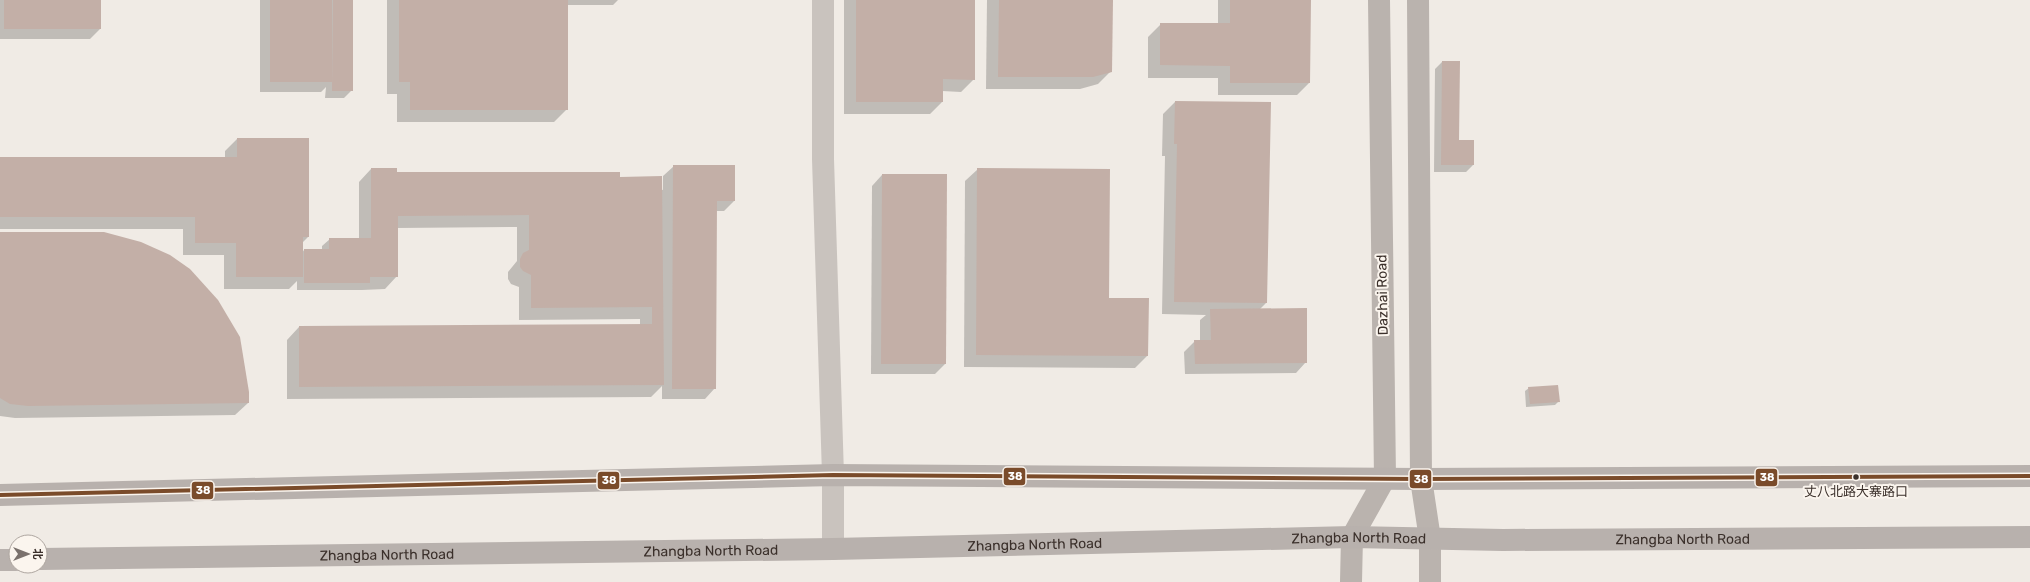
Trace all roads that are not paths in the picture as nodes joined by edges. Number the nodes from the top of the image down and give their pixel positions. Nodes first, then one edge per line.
1 (823, 0) edge
2 (1379, 0) edge
3 (1418, 0) edge
4 (833, 475) junction
5 (2030, 476) edge
6 (1385, 478) junction
7 (1421, 479) junction
8 (0, 494) edge
9 (2030, 537) edge
10 (1352, 538) junction
11 (1430, 539) junction
12 (833, 549) junction
13 (48, 559) edge
14 (1351, 582) edge
15 (1430, 582) edge

1 - 4 street
2 - 6 main road, Dazhai Road
3 - 7 main road
4 - 6 main road
4 - 8 main road
4 - 12 street
5 - 7 main road
6 - 7 main road
6 - 10 main road, Dazhai Road
7 - 11 main road
9 - 11 main road, Zhangba North Road
10 - 11 main road, Zhangba North Road
10 - 12 main road, Zhangba North Road
10 - 14 main road, Dazhai Road
11 - 15 main road
12 - 13 main road, Zhangba North Road

